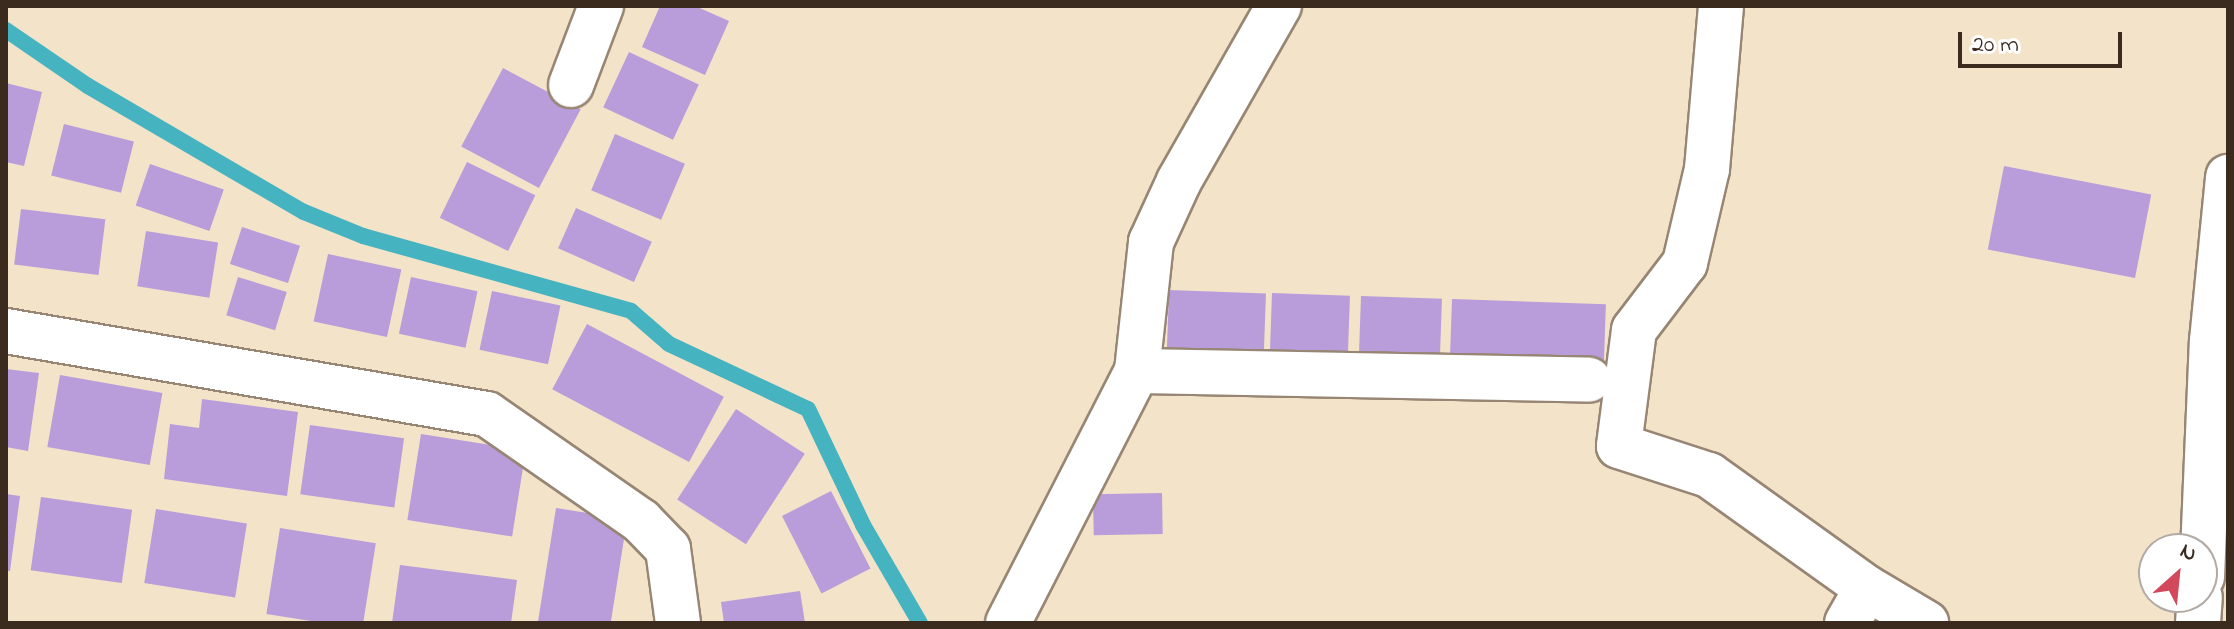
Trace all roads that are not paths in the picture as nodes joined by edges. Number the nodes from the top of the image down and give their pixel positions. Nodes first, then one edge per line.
1 (601, 6) edge
2 (1279, 6) edge
3 (1721, 6) edge
4 (571, 85) dead end
5 (2228, 177) edge
6 (2224, 248) edge
7 (6, 331) edge
8 (1137, 371) junction
9 (1589, 380) dead end
10 (2217, 520) edge
11 (1857, 606) edge
12 (678, 623) edge
13 (1008, 623) edge
14 (1926, 623) edge

1 - 4 street
2 - 8 street
3 - 11 street
5 - 6 street
6 - 10 street
7 - 12 street
8 - 9 street
8 - 13 street
11 - 14 street

